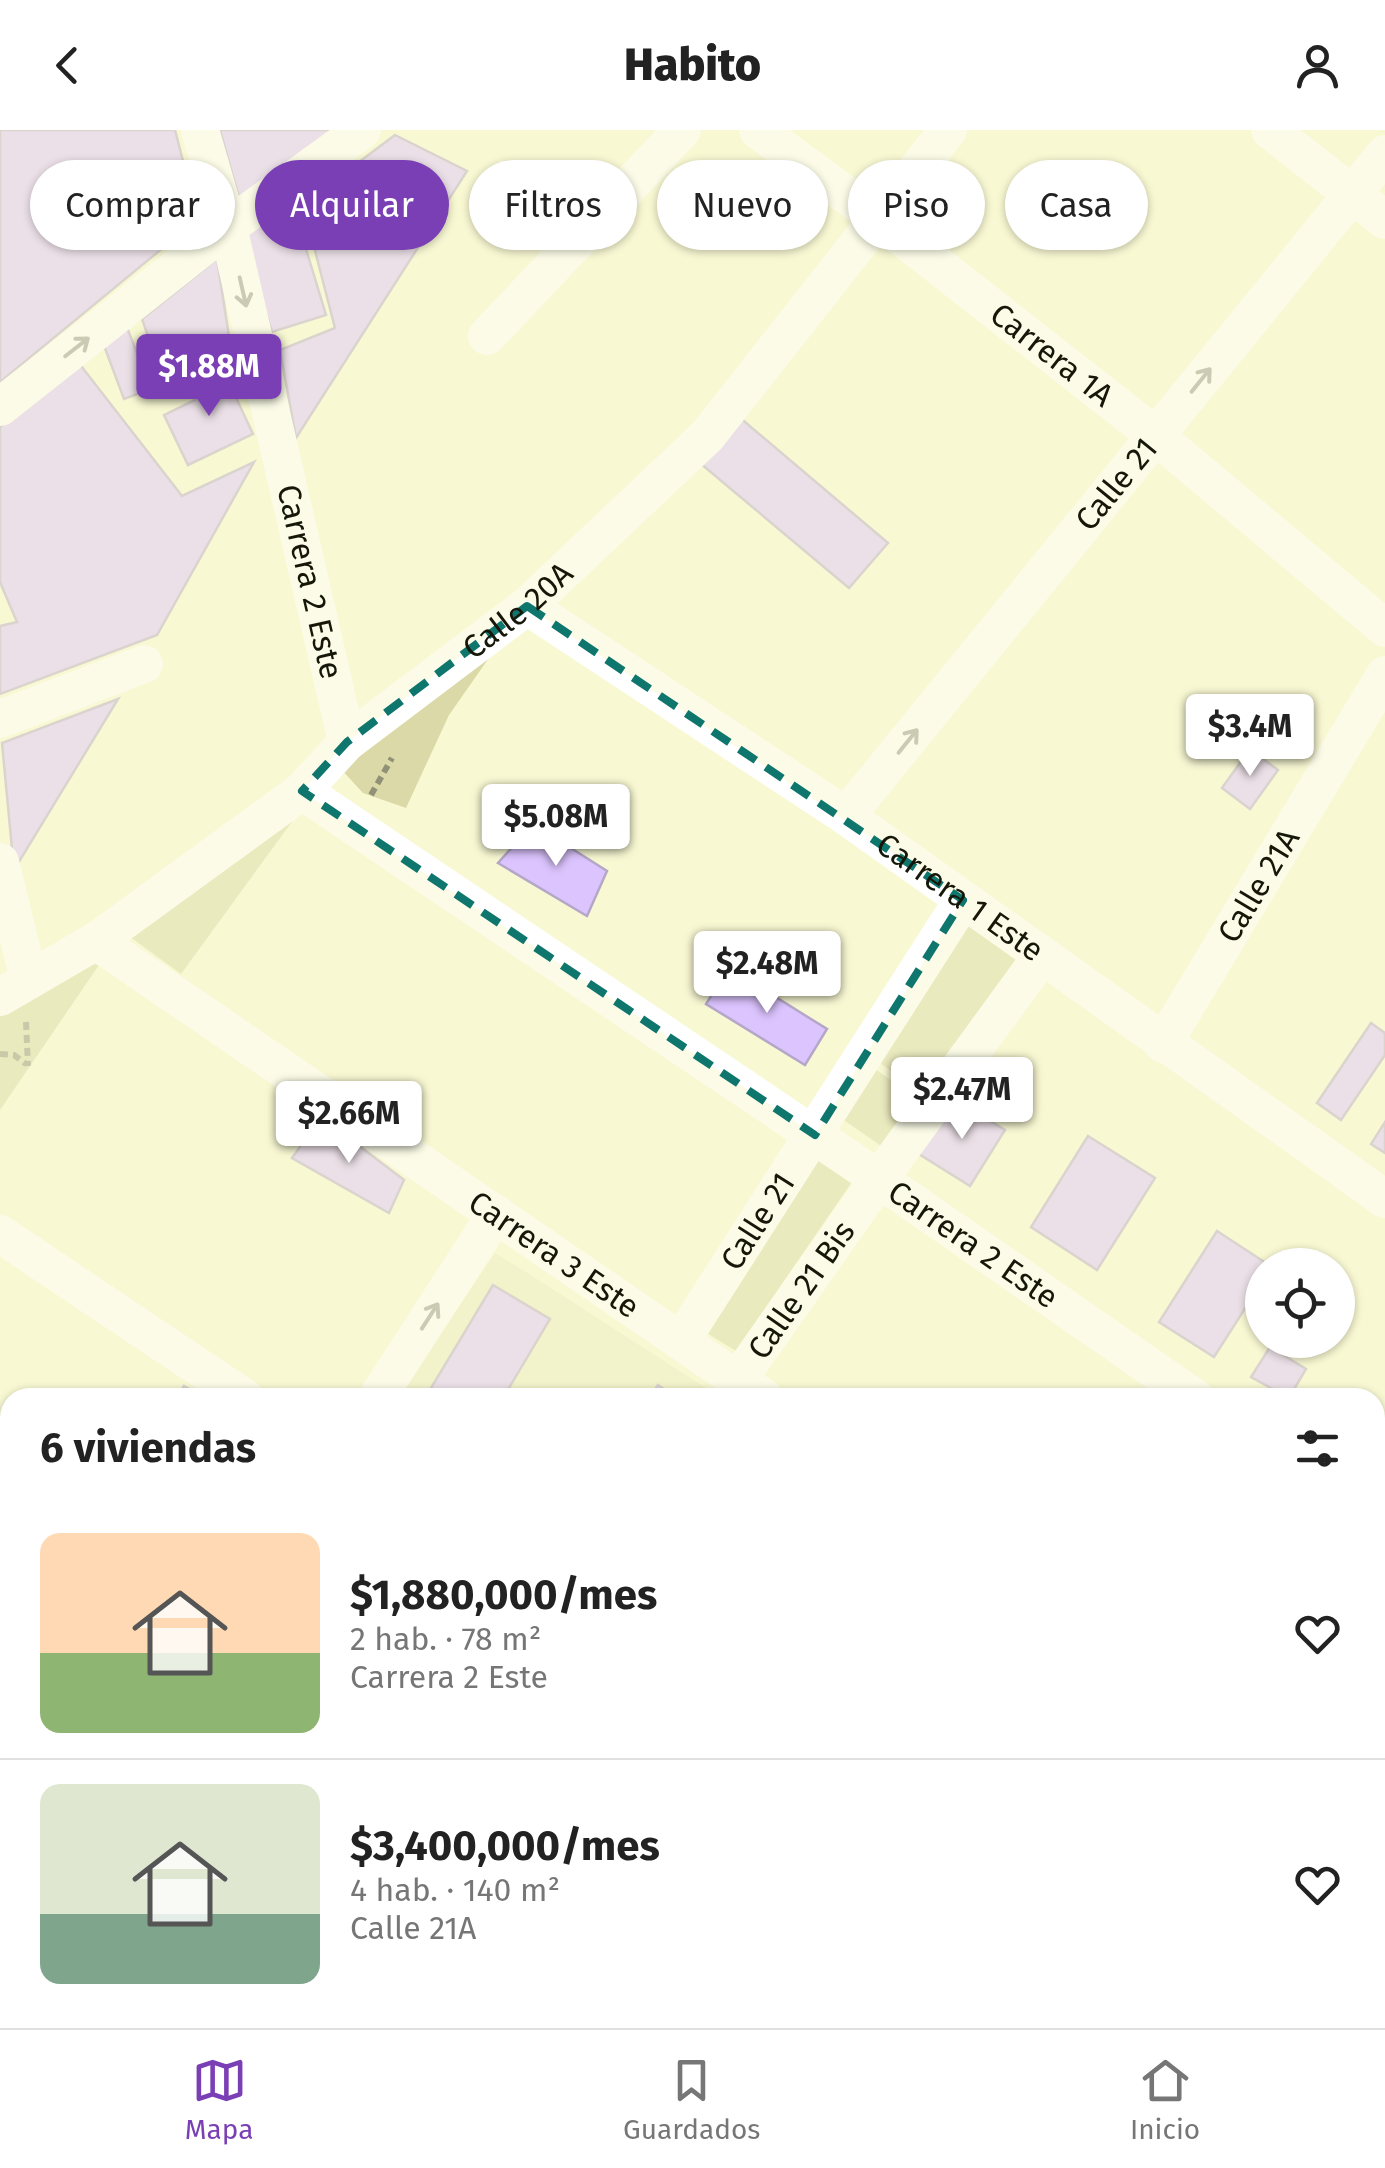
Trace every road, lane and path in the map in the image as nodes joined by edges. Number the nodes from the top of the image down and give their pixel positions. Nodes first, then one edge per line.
1 (200, 130) edge
2 (362, 130) edge
3 (682, 130) edge
4 (758, 130) edge
5 (948, 130) edge
6 (1270, 130) edge
7 (1385, 154) edge
8 (209, 160) edge
9 (925, 160) edge
10 (1352, 194) junction
11 (848, 196) edge
12 (1385, 220) edge
13 (235, 223) edge
14 (200, 250) edge
15 (233, 250) edge
16 (856, 250) edge
17 (918, 250) edge
18 (488, 336) dead end
19 (0, 407) edge
20 (1156, 436) junction
21 (527, 606) junction
22 (1385, 628) edge
23 (144, 664) dead end
24 (1385, 675) edge
25 (0, 719) edge
26 (347, 742) junction
27 (302, 791) junction
28 (846, 816) junction
29 (0, 862) edge
30 (962, 900) junction
31 (96, 941) junction
32 (1041, 957) junction
33 (14, 988) edge
34 (1163, 1044) junction
35 (0, 1054) edge
36 (30, 1067) dead end
37 (814, 1135) junction
38 (878, 1178) junction
39 (1385, 1199) edge
40 (496, 1214) junction
41 (0, 1234) edge
42 (681, 1340) junction
43 (230, 1388) edge
44 (383, 1388) edge
45 (750, 1388) edge
46 (752, 1388) edge
47 (1181, 1388) edge

1 - 8 street, Carrera 2 Este
2 - 13 street
3 - 18 street
4 - 11 street, Carrera 1A
5 - 9 street, Calle 20A
6 - 10 street
7 - 10 street, Calle 21
10 - 12 street
20 -> 10 street, Calle 21
19 -> 14 street
15 -> 26 street, Carrera 2 Este
16 - 21 street, Calle 20A
17 - 20 street, Carrera 1A
20 - 22 street, Carrera 1A
28 -> 20 street, Calle 21
21 - 26 street, Calle 20A
21 - 28 street, Carrera 1 Este
23 - 25 street
24 - 34 street, Calle 21A
26 - 27 street, Calle 20A
27 - 31 street, Calle 20A
27 - 37 street, Carrera 2 Este
28 - 30 street, Carrera 1 Este
29 - 33 street
30 - 32 street, Carrera 1 Este
30 - 37 street, Calle 21
31 - 33 street, Calle 20A
31 - 40 street, Carrera 3 Este
32 - 34 street, Carrera 1 Este
32 - 38 street, Calle 21 Bis
34 - 39 street, Carrera 1 Este
35 - 36 path
37 - 38 street, Carrera 2 Este
37 - 42 street, Calle 21
38 - 46 street, Calle 21 Bis
38 - 47 street, Carrera 2 Este
40 - 42 street, Carrera 3 Este
44 -> 40 street
41 - 43 street
42 - 45 street, Carrera 3 Este

